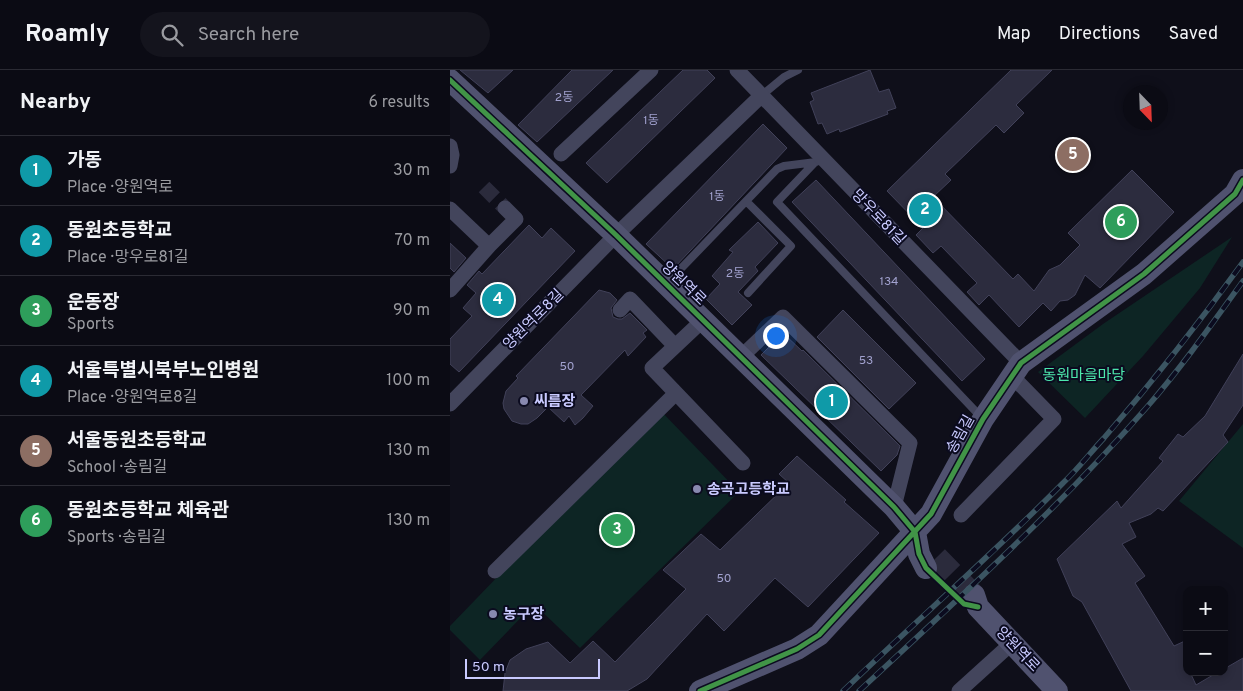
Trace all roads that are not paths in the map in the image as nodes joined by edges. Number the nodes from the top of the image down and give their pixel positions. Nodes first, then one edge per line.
1 (651, 70) edge
2 (737, 70) edge
3 (798, 70) edge
4 (453, 89) edge
5 (761, 96) junction
6 (450, 146) edge
7 (561, 154) dead end
8 (818, 160) junction
9 (450, 166) edge
10 (1243, 180) edge
11 (746, 201) junction
12 (505, 208) tunnel mouth
13 (450, 209) edge
14 (616, 235) junction
15 (489, 246) junction
16 (666, 284) junction
17 (450, 290) edge
18 (748, 293) dead end
19 (620, 310) dead end
20 (703, 320) junction
21 (675, 346) junction
22 (741, 356) junction
23 (1016, 370) junction
24 (676, 393) junction
25 (450, 404) edge
26 (983, 419) junction
27 (743, 463) dead end
28 (894, 507) junction
29 (961, 515) dead end
30 (924, 551) junction
31 (495, 571) dead end
32 (972, 602) tunnel mouth
33 (1012, 643) junction
34 (700, 691) edge
35 (960, 691) edge
36 (1057, 691) edge

1 - 7 street
2 - 5 street, 망우로81길
3 - 5 lane
4 - 14 street, 양원역로
5 - 8 street, 망우로81길
5 - 14 street
6 - 9 street
8 - 11 lane
8 - 23 street, 망우로81길
8 - 26 lane
10 - 23 street, 송림길
11 - 16 lane
11 - 18 lane
12 - 15 street
13 - 15 street
14 - 16 street, 양원역로
14 - 25 street, 양원역로8길
15 - 17 street
16 - 20 street, 양원역로
19 - 21 street
20 - 21 street
20 - 22 street, 양원역로
21 - 24 street
22 - 28 street, 양원역로
22 - 28 street
23 - 26 street, 송림길
23 - 29 street, 망우로81길
24 - 27 street
24 - 31 street
26 - 30 street, 송림길
28 - 30 street, 양원역로
30 - 34 street, 송림길
32 - 33 street, 양원역로
33 - 35 street
33 - 36 street, 양원역로

